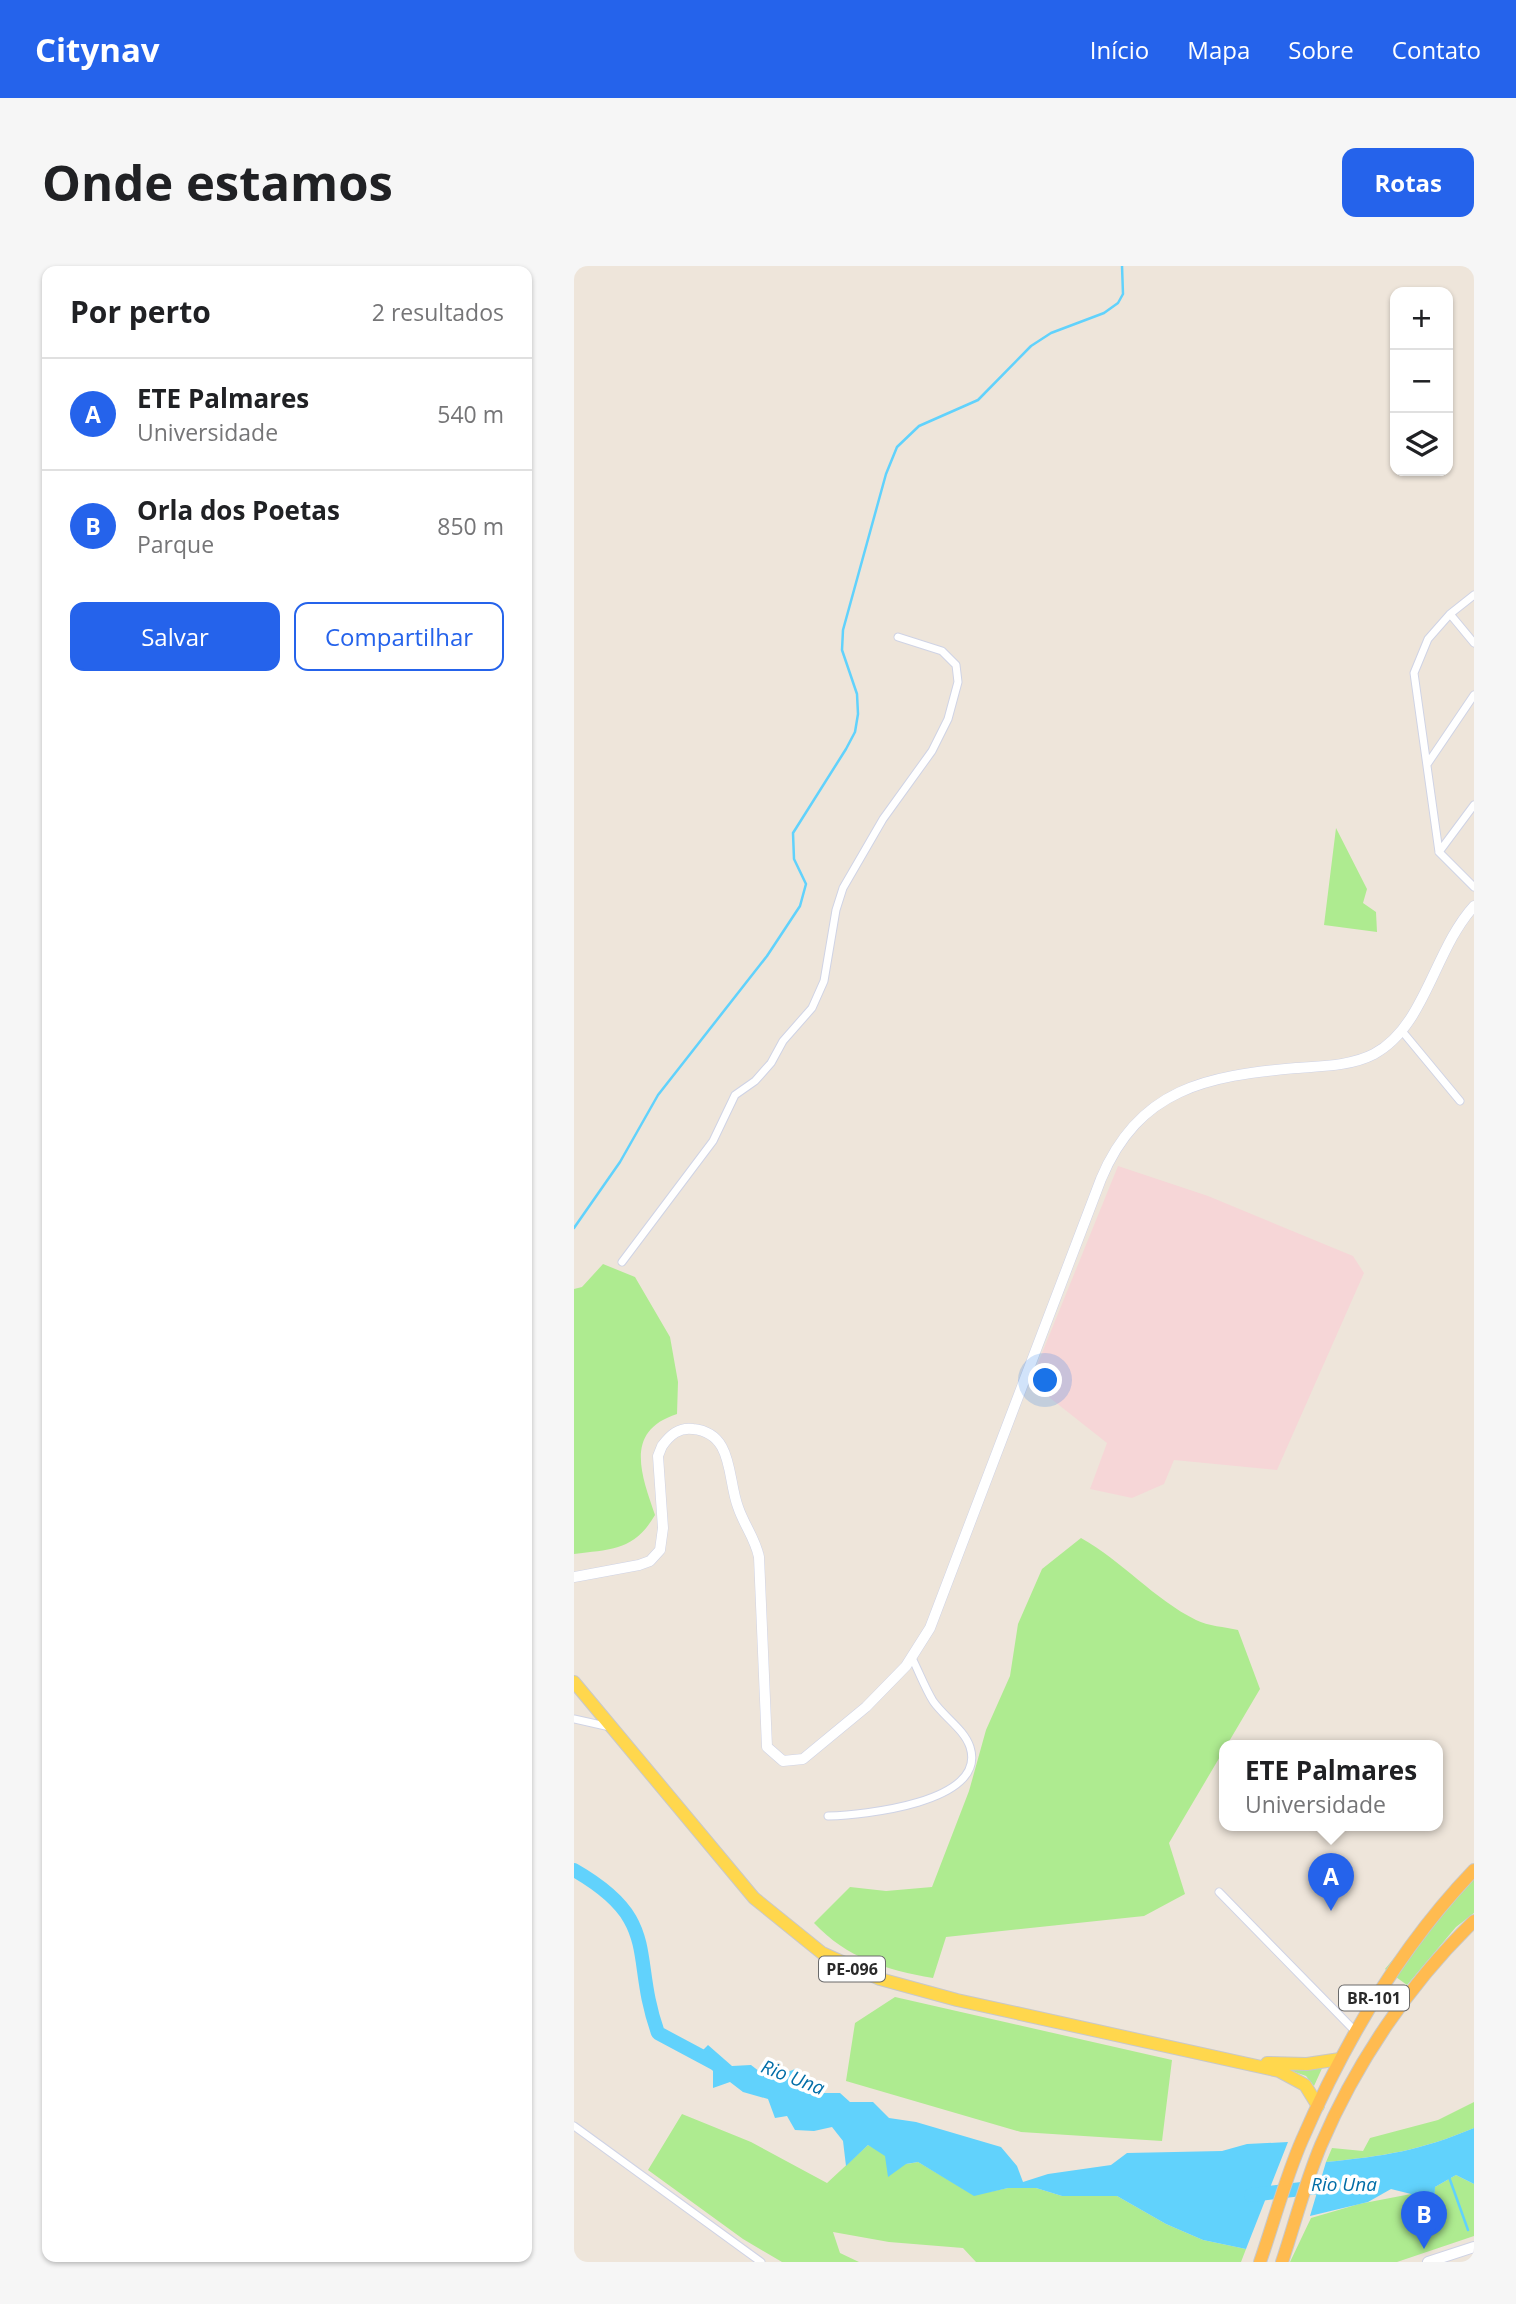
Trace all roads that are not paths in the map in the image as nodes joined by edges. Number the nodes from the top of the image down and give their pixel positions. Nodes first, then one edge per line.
1 (1474, 595) edge
2 (1450, 614) junction
3 (898, 637) dead end
4 (1474, 643) edge
5 (1474, 695) edge
6 (1427, 763) junction
7 (1474, 805) edge
8 (1439, 852) junction
9 (1474, 887) edge
10 (1474, 906) edge
11 (1402, 1031) junction
12 (1460, 1101) dead end
13 (622, 1262) dead end
14 (574, 1577) edge
15 (912, 1658) junction
16 (574, 1682) edge
17 (574, 1718) edge
18 (610, 1727) junction
19 (828, 1816) dead end
20 (1474, 1870) edge
21 (1219, 1892) dead end
22 (1474, 1922) edge
23 (1354, 2030) junction
24 (1339, 2059) junction
25 (1243, 2061) junction
26 (1318, 2106) junction
27 (574, 2126) edge
28 (1474, 2247) edge
29 (1451, 2258) edge
30 (761, 2262) edge
31 (1260, 2262) edge
32 (1282, 2262) edge
33 (1428, 2262) edge

1 - 2 street
2 - 4 street
2 - 6 street
3 - 13 street
5 - 6 street
6 - 8 street
7 - 8 street
8 - 9 street
10 - 11 street
11 - 12 street
11 - 15 street
14 - 15 street
15 - 19 street
16 - 18 main road, PE-096
17 - 18 street
18 - 25 main road, PE-096
20 - 23 highway, BR-101
21 - 23 street
22 - 32 highway, BR-101
23 - 24 highway, BR-101
24 - 25 main road, PE-096
24 - 26 highway, BR-101
25 - 26 main road, PE-096
26 - 31 highway, BR-101
27 - 30 street
28 - 29 main road
29 - 33 main road

